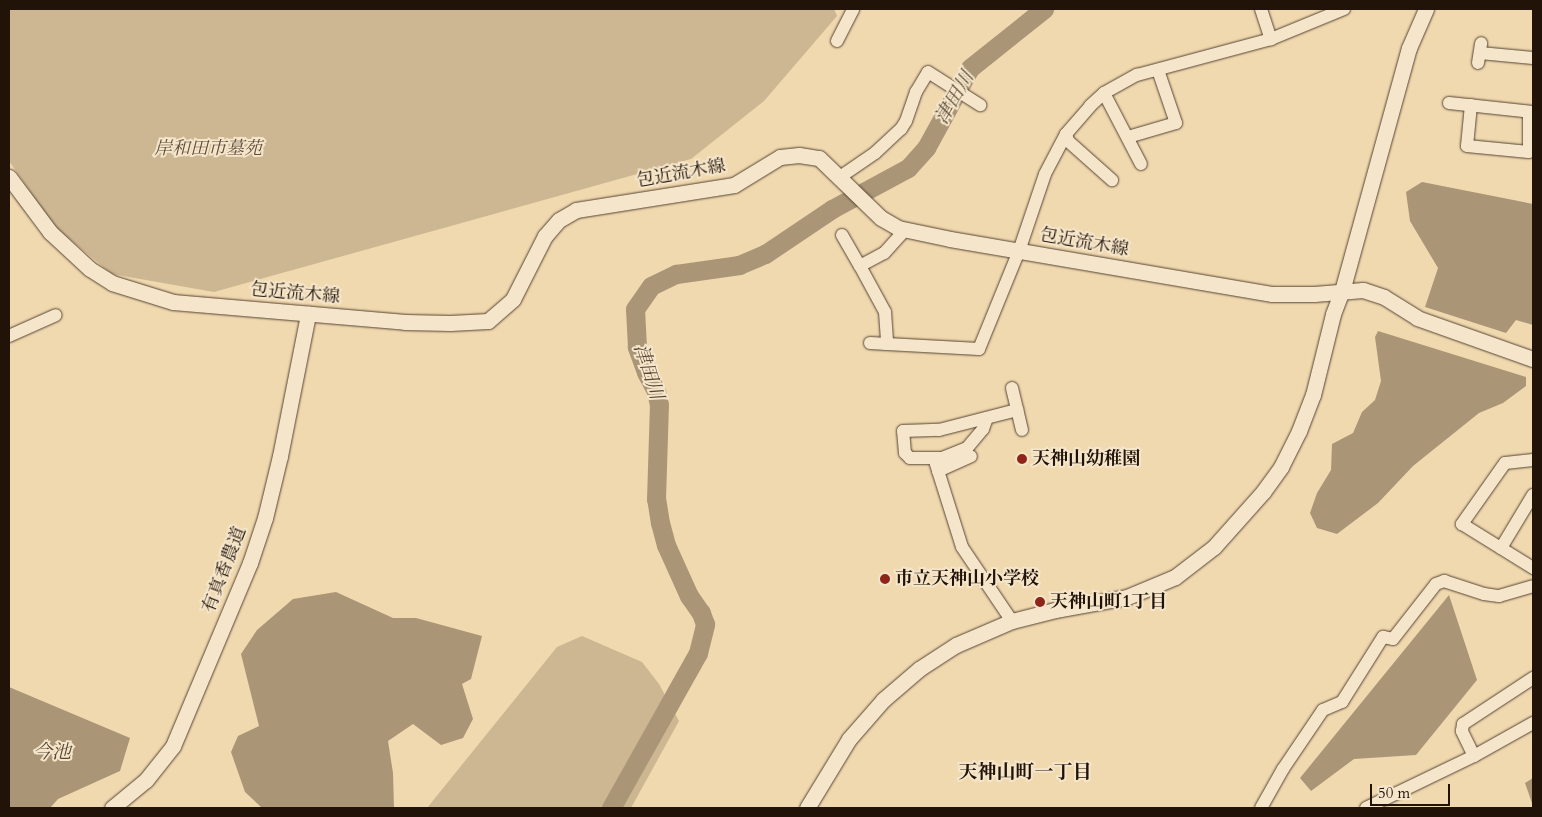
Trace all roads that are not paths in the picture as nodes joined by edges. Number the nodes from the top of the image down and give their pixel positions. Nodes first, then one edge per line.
1 (853, 9) edge
2 (1261, 9) edge
3 (1344, 9) edge
4 (1426, 9) edge
5 (1271, 39) junction
6 (837, 41) dead end
7 (1480, 53) dead end
8 (1533, 58) edge
9 (1158, 70) junction
10 (1104, 93) junction
11 (1449, 103) dead end
12 (980, 105) dead end
13 (1471, 105) junction
14 (1531, 112) edge
15 (1066, 134) junction
16 (1128, 138) junction
17 (1142, 164) dead end
18 (9, 177) edge
19 (1112, 180) dead end
20 (843, 181) junction
21 (905, 230) junction
22 (842, 235) dead end
23 (1019, 251) junction
24 (860, 266) junction
25 (1342, 291) junction
26 (308, 314) junction
27 (56, 315) dead end
28 (9, 336) edge
29 (870, 343) dead end
30 (887, 344) junction
31 (1533, 359) edge
32 (1012, 388) dead end
33 (1017, 410) junction
34 (986, 418) junction
35 (1022, 430) dead end
36 (971, 456) dead end
37 (934, 458) junction
38 (1533, 460) edge
39 (938, 471) junction
40 (1533, 495) edge
41 (1500, 548) junction
42 (1533, 568) edge
43 (1533, 586) edge
44 (1012, 621) junction
45 (1533, 678) edge
46 (1533, 723) edge
47 (1474, 756) junction
48 (112, 808) edge
49 (807, 808) edge
50 (1261, 808) edge
51 (1366, 808) edge

1 - 6 street
2 - 5 street
3 - 5 street
4 - 25 street
5 - 9 street
7 - 8 street
9 - 10 street
9 - 16 street
10 - 15 street
10 - 16 street
11 - 13 street
12 - 20 street
13 - 14 street
13 - 14 street
15 - 19 street
15 - 23 street
16 - 17 street
18 - 26 street, 包近流木線
20 - 21 street, 包近流木線
20 - 26 street, 包近流木線
21 - 23 street, 包近流木線
21 - 24 street
22 - 24 street
23 - 25 street, 包近流木線
23 - 30 street
24 - 30 street
25 - 31 street, 包近流木線
25 - 44 street
26 - 48 street, 有真香農道
27 - 28 street
29 - 30 street
32 - 33 street
33 - 34 street
33 - 35 street
34 - 37 street
34 - 37 street
36 - 39 street
37 - 39 street
38 - 41 street
39 - 44 street
40 - 41 street
41 - 42 street
43 - 50 street
44 - 49 street
45 - 47 street
46 - 47 street
47 - 51 street

